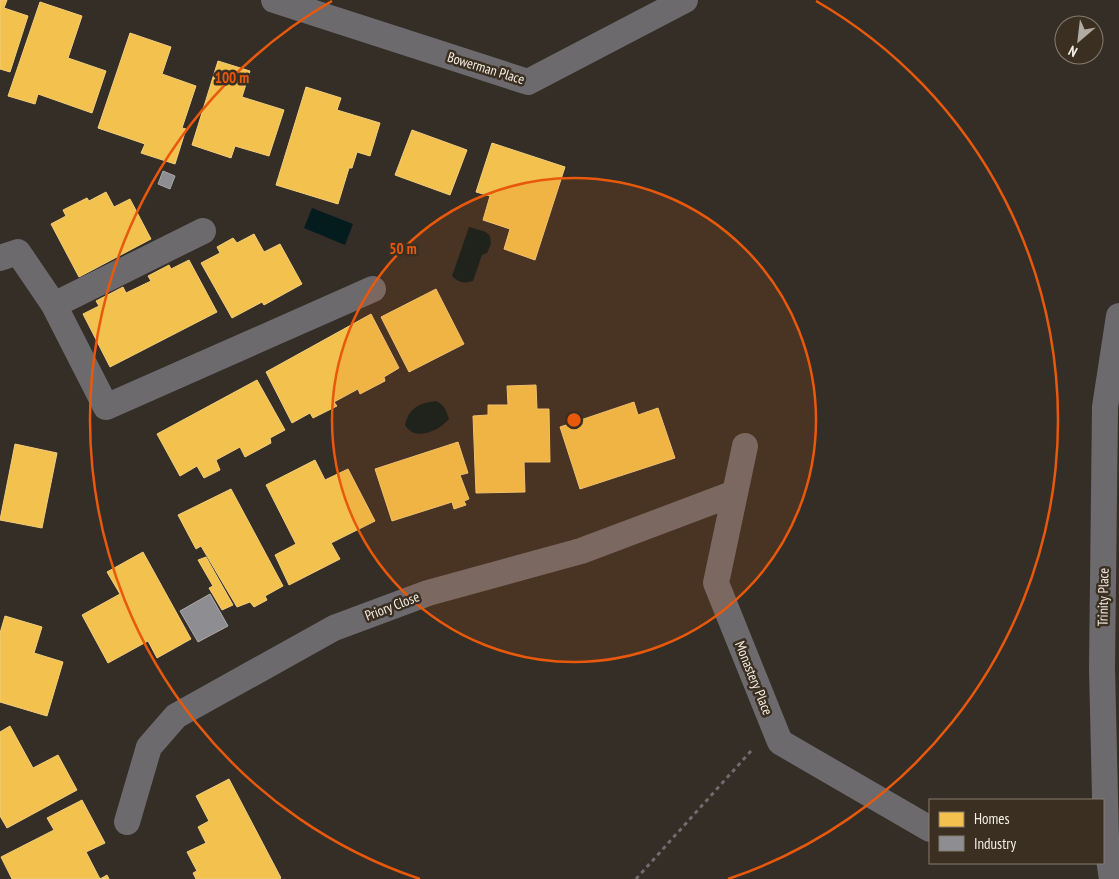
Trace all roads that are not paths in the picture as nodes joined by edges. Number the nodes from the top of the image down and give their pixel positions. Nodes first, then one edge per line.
1 (274, 0) edge
2 (686, 0) edge
3 (203, 231) dead end
4 (0, 258) edge
5 (373, 289) dead end
6 (54, 305) junction
7 (1119, 316) edge
8 (745, 446) dead end
9 (735, 493) junction
10 (1111, 667) edge
11 (127, 822) dead end
12 (929, 828) edge
13 (1104, 839) edge
14 (1112, 879) edge

1 - 2 street, Bowerman Place
3 - 6 street
4 - 6 street
5 - 6 street
7 - 10 street, Trinity Place
8 - 9 street, Monastery Place
9 - 11 street, Priory Close
9 - 12 street, Monastery Place
10 - 13 street, Trinity Place
13 - 14 street, Trinity Place

